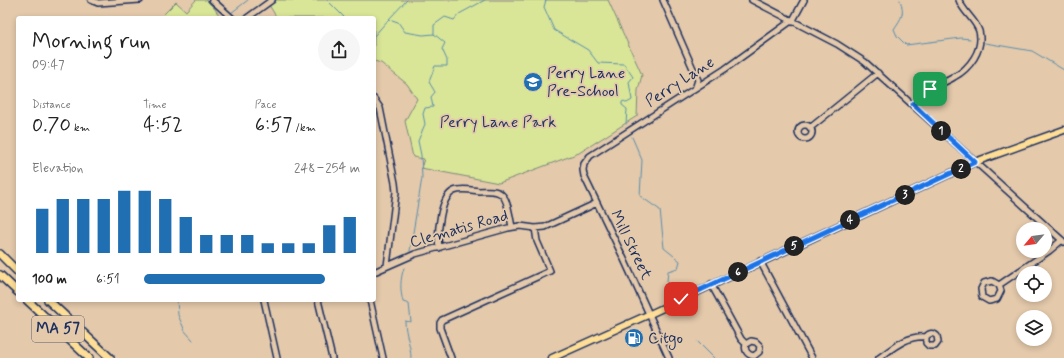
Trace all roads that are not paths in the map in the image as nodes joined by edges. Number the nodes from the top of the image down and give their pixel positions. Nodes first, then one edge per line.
1 (91, 0) edge
2 (140, 0) edge
3 (212, 0) edge
4 (272, 0) edge
5 (663, 0) edge
6 (752, 0) edge
7 (804, 0) edge
8 (959, 0) edge
9 (230, 16) edge
10 (250, 16) edge
11 (792, 21) junction
12 (878, 73) junction
13 (696, 86) junction
14 (376, 102) edge
15 (913, 104) junction
16 (810, 128) dead end
17 (1064, 130) edge
18 (975, 162) junction
19 (584, 164) joint
20 (597, 203) junction
21 (512, 227) junction
22 (535, 228) junction
23 (1063, 241) edge
24 (439, 248) junction
25 (0, 254) edge
26 (760, 262) junction
27 (387, 266) junction
28 (16, 270) edge
29 (376, 271) edge
30 (0, 275) edge
31 (711, 284) junction
32 (999, 285) junction
33 (16, 290) edge
34 (29, 302) edge
35 (50, 302) edge
36 (264, 302) edge
37 (318, 302) edge
38 (370, 302) edge
39 (650, 314) junction
40 (44, 316) junction
41 (76, 327) junction
42 (926, 337) dead end
43 (746, 344) dead end
44 (83, 358) edge
45 (88, 358) edge
46 (110, 358) edge
47 (115, 358) edge
48 (277, 358) edge
49 (332, 358) edge
50 (383, 358) edge
51 (451, 358) edge
52 (552, 358) edge
53 (669, 358) edge
54 (812, 358) edge
55 (879, 358) edge

1 - 2 street
3 - 9 street
4 - 10 street
5 - 13 street
6 - 11 street
7 - 11 street
8 - 15 street
11 - 12 street
11 - 13 street, Perry Lane
12 - 15 street
12 - 16 street
13 - 19 street, Perry Lane
14 - 27 street
15 - 18 street
17 - 18 main road
18 - 23 street
18 - 26 main road
19 - 20 street, Mill Street
20 - 22 street, Clematis Road
20 - 39 street, Mill Street
21 - 22 street, Clematis Road
21 - 24 street, Clematis Road
21 - 24 street
22 - 51 street
23 - 32 street
24 - 27 street, Clematis Road
25 - 28 highway
26 - 31 main road
26 - 54 street
27 - 29 street, Clematis Road
30 - 33 highway
31 - 39 main road
31 - 43 street
32 - 32 street
34 - 40 highway, MA 57
35 - 41 highway, MA 57
36 - 48 street
37 - 49 street
38 - 50 street
39 - 52 main road
39 - 53 street, Mill Street
40 - 44 highway
40 - 45 highway, MA 57
41 - 46 highway, MA 57
41 - 47 highway
42 - 55 street

